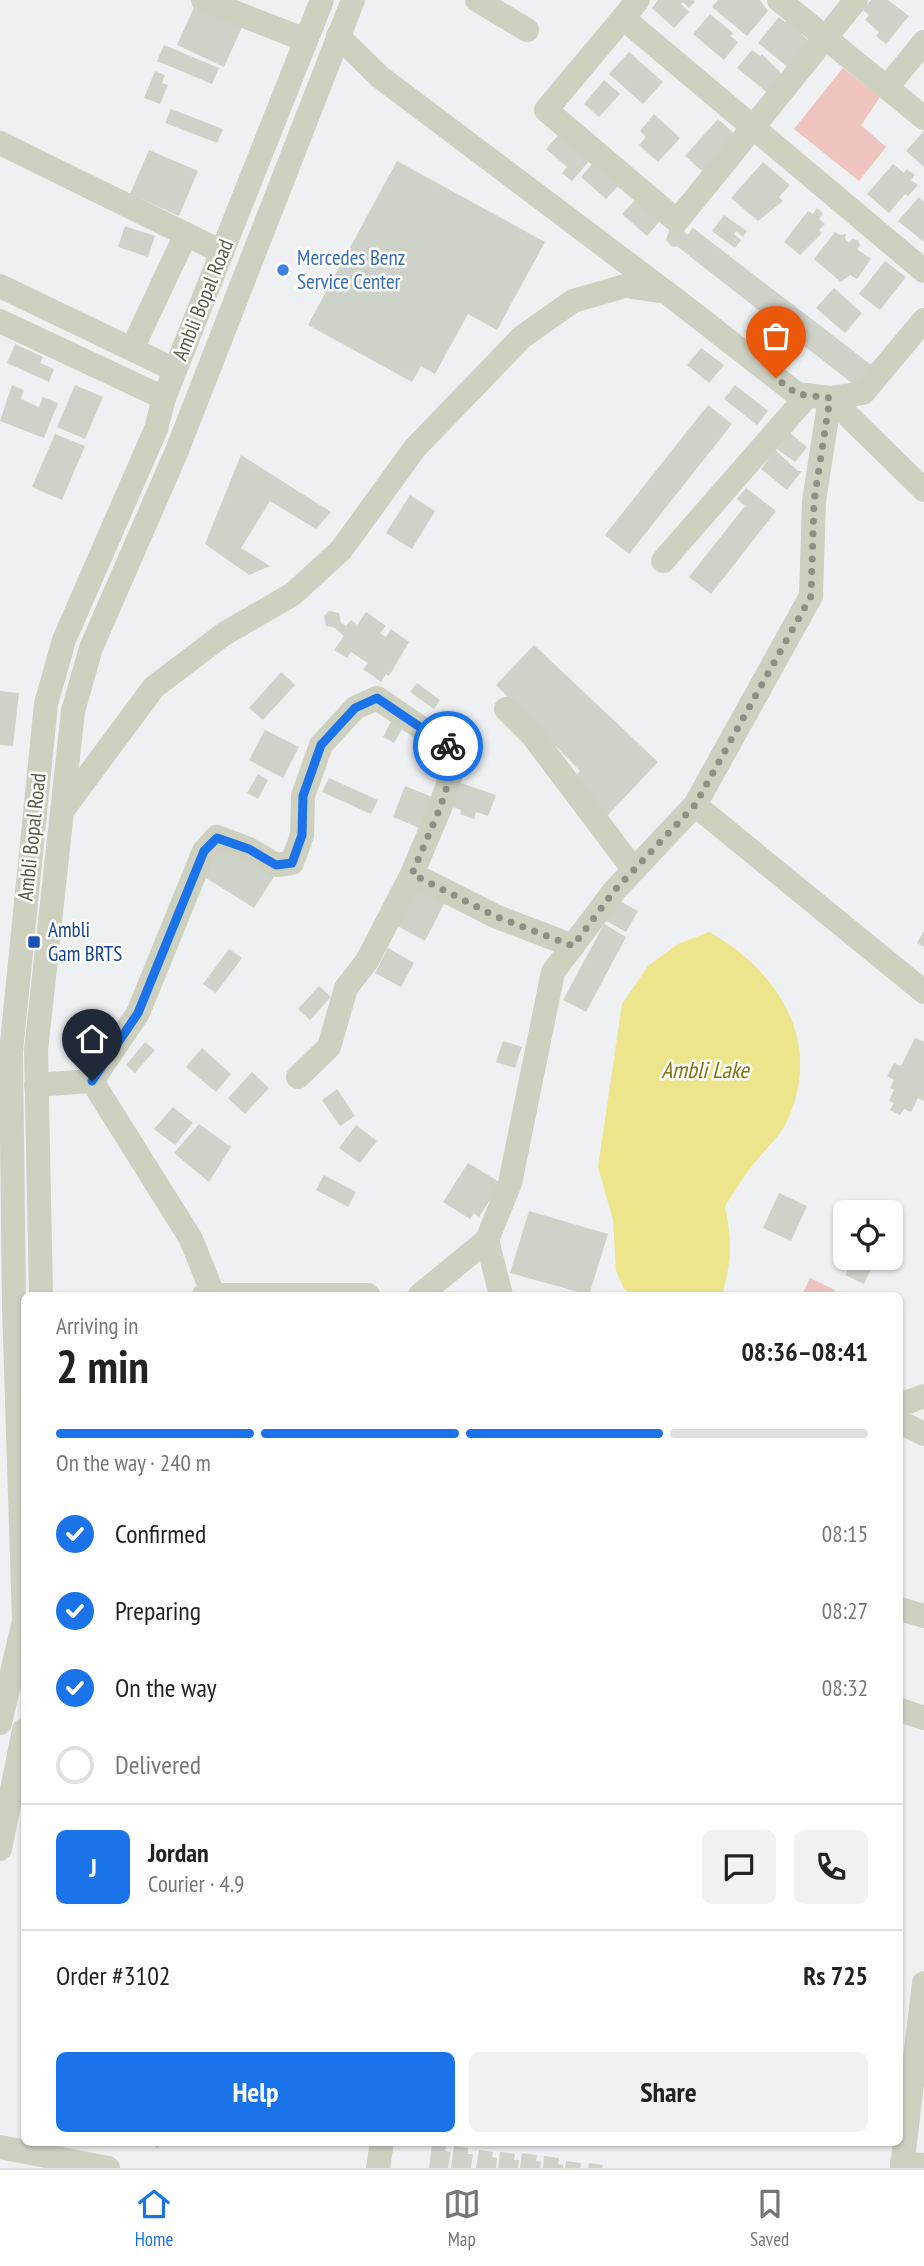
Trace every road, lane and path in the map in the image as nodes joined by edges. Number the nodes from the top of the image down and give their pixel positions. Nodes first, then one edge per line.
1 (203, 0) edge
2 (322, 0) edge
3 (353, 0) edge
4 (477, 0) edge
5 (779, 0) edge
6 (856, 0) edge
7 (631, 9) edge
8 (527, 30) dead end
9 (338, 36) junction
10 (306, 40) junction
11 (825, 40) junction
12 (924, 42) edge
13 (887, 87) junction
14 (924, 118) edge
15 (753, 127) junction
16 (0, 143) edge
17 (186, 233) junction
18 (222, 252) junction
19 (924, 271) edge
20 (0, 286) edge
21 (666, 292) junction
22 (924, 320) edge
23 (0, 321) edge
24 (132, 349) junction
25 (175, 370) junction
26 (819, 396) junction
27 (164, 398) junction
28 (924, 490) edge
29 (663, 561) dead end
30 (506, 709) dead end
31 (695, 805) junction
32 (60, 814) junction
33 (634, 870) junction
34 (412, 874) junction
35 (573, 946) junction
36 (924, 992) edge
37 (24, 1051) junction
38 (298, 1077) dead end
39 (92, 1081) junction
40 (36, 1085) junction
41 (6, 1121) edge
42 (487, 1240) junction
43 (41, 1292) edge
44 (212, 1292) edge
45 (424, 1292) edge
46 (500, 1292) edge
47 (19, 1306) edge
48 (924, 1396) edge
49 (903, 1404) edge
50 (903, 1424) edge
51 (21, 1432) edge
52 (924, 1434) edge
53 (903, 1610) edge
54 (924, 1616) edge
55 (21, 1634) edge
56 (903, 1711) edge
57 (924, 1718) edge
58 (0, 1723) edge
59 (21, 1745) edge
60 (0, 1849) edge
61 (924, 1983) edge
62 (381, 2146) edge
63 (0, 2147) edge
64 (909, 2165) edge
65 (108, 2168) edge
66 (378, 2168) edge

1 - 10 street
2 - 10 street, Ambli Bopal Road
3 - 9 street, Ambli Bopal Road
4 - 8 street
5 - 11 street
6 - 11 street
7 - 15 street
7 - 15 street
9 - 21 street
9 - 32 street, Ambli Bopal Road
10 - 18 street, Ambli Bopal Road
11 - 13 street
11 - 15 street
12 - 13 street
13 - 14 street
15 - 19 street
16 - 17 street
17 - 18 street
17 - 24 street
18 - 25 street, Ambli Bopal Road
20 - 24 street
21 - 26 street
21 - 32 street
22 - 26 street
23 - 27 street
24 - 25 street
25 - 27 street, Ambli Bopal Road
26 - 28 street
26 - 29 street
26 - 31 street
27 - 37 street, Ambli Bopal Road
30 - 33 street
31 - 33 street
31 - 36 street
32 - 37 street, Ambli Bopal Road
33 - 35 street
34 - 35 street
34 - 38 street
34 - 39 street
35 - 42 street
37 - 40 street, Ambli Bopal Road
37 - 41 street, Ambli Bopal Road
39 - 40 street
39 - 44 street
40 - 43 street, Ambli Bopal Road
41 - 47 street, Ambli Bopal Road
42 - 45 street
42 - 46 street
47 - 51 street, Ambli Bopal Road
48 - 49 street
50 - 52 street
53 - 54 street
55 - 58 street, Ambli Bopal Road
56 - 57 street
59 - 60 street
61 - 64 street
62 - 66 street
63 - 65 street

